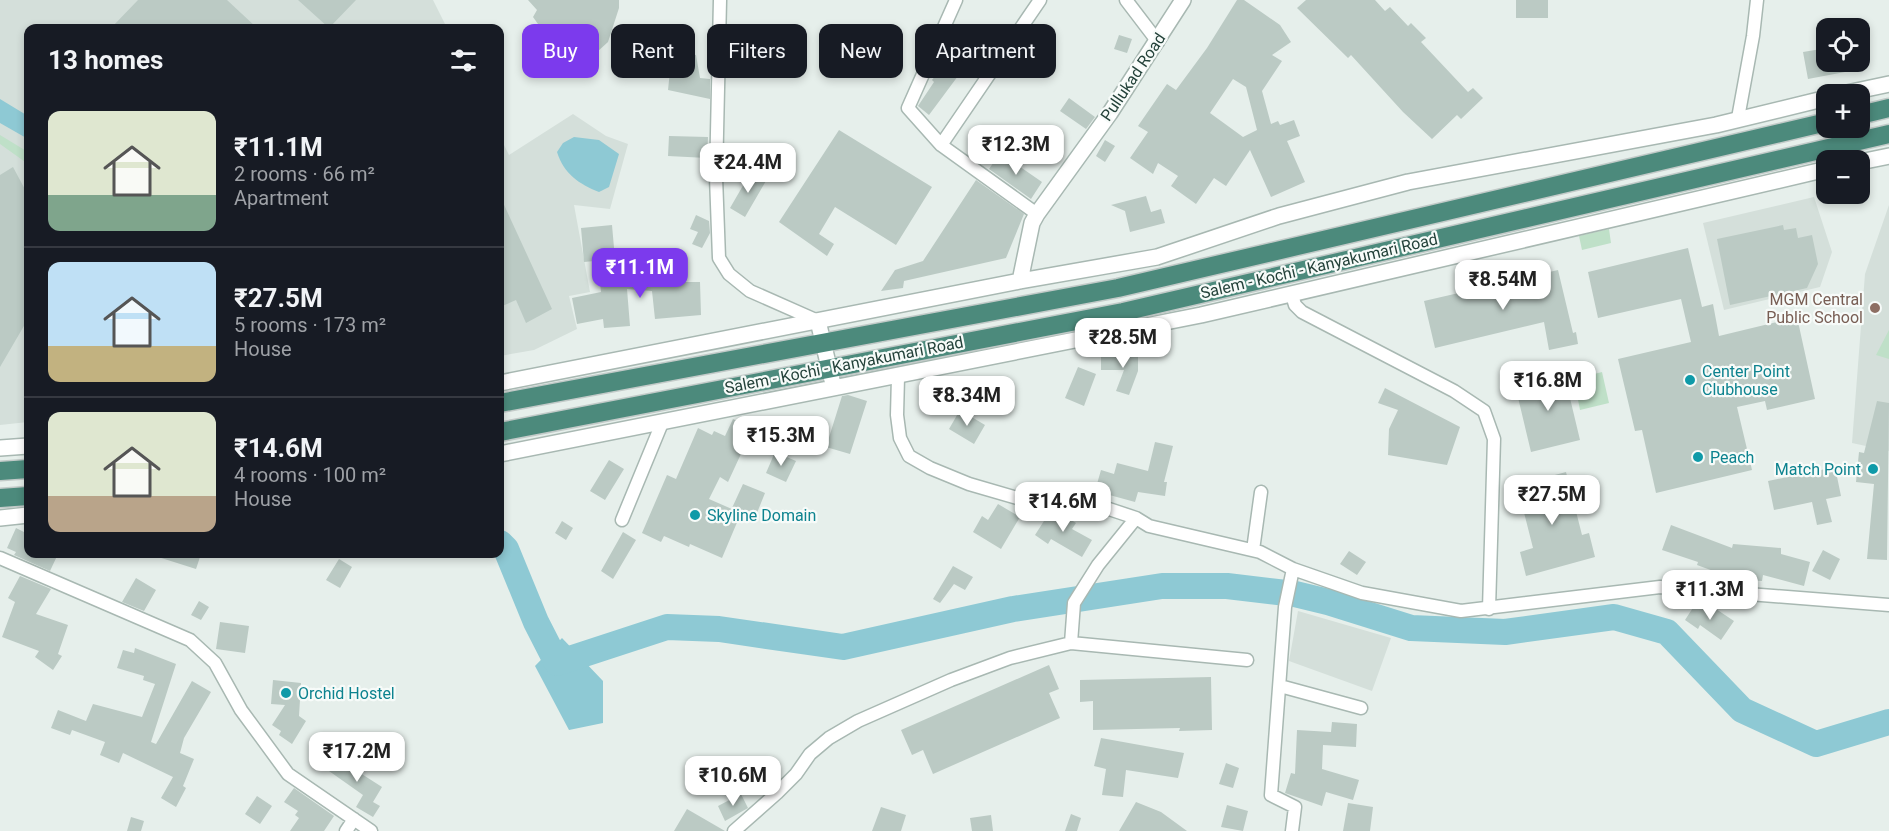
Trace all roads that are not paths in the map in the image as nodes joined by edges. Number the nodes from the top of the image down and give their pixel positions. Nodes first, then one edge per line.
1 (720, 0) edge
2 (956, 0) edge
3 (1040, 0) edge
4 (1126, 0) edge
5 (1183, 0) edge
6 (1757, 0) edge
7 (1158, 42) junction
8 (1889, 84) edge
9 (1870, 88) edge
10 (1816, 100) edge
11 (1889, 108) edge
12 (1870, 113) edge
13 (1738, 118) junction
14 (1816, 125) edge
15 (1889, 134) edge
16 (941, 145) junction
17 (1889, 156) edge
18 (1870, 160) edge
19 (1816, 172) edge
20 (1037, 214) junction
21 (1020, 280) junction
22 (1292, 295) junction
23 (818, 321) junction
24 (823, 343) junction
25 (829, 368) junction
26 (898, 376) junction
27 (504, 382) edge
28 (834, 387) junction
29 (504, 402) edge
30 (662, 423) junction
31 (504, 431) edge
32 (24, 446) edge
33 (0, 448) edge
34 (504, 453) edge
35 (24, 469) edge
36 (0, 471) edge
37 (1261, 492) dead end
38 (24, 496) edge
39 (0, 498) edge
40 (24, 515) edge
41 (0, 518) edge
42 (1136, 518) junction
43 (622, 520) dead end
44 (1253, 550) junction
45 (0, 558) edge
46 (1292, 575) junction
47 (1889, 605) edge
48 (1489, 609) junction
49 (1071, 643) junction
50 (1247, 660) dead end
51 (1280, 686) junction
52 (1360, 708) dead end
53 (354, 819) junction
54 (346, 831) edge
55 (371, 831) edge
56 (734, 831) edge
57 (1292, 831) edge

1 - 23 street
2 - 16 street
3 - 16 street
4 - 7 street
5 - 7 street, Pullukad Road
6 - 13 street
7 - 20 street, Pullukad Road
8 - 9 street
10 - 13 street
11 - 12 highway
13 - 21 street
14 - 24 highway, Salem - Kochi - Kanyakumari Road
15 - 25 highway, Salem - Kochi - Kanyakumari Road
16 - 20 street
17 - 18 street
19 - 22 street
20 - 21 street, Pullukad Road
21 - 23 street
22 - 26 street
22 - 48 street
23 - 24 street
23 - 27 street
24 - 25 street
24 - 29 highway, Salem - Kochi - Kanyakumari Road
25 - 28 street
25 - 31 highway, Salem - Kochi - Kanyakumari Road
26 - 28 street
26 - 42 street
28 - 30 street
30 - 34 street
30 - 43 street
32 - 33 street
35 - 36 highway
37 - 44 street
38 - 39 highway
40 - 41 street
42 - 44 street
42 - 49 street
44 - 46 street
45 - 53 street
46 - 48 street
46 - 51 street
47 - 48 street
49 - 50 street
49 - 56 street
51 - 52 street
51 - 57 street
53 - 54 street
53 - 55 street

